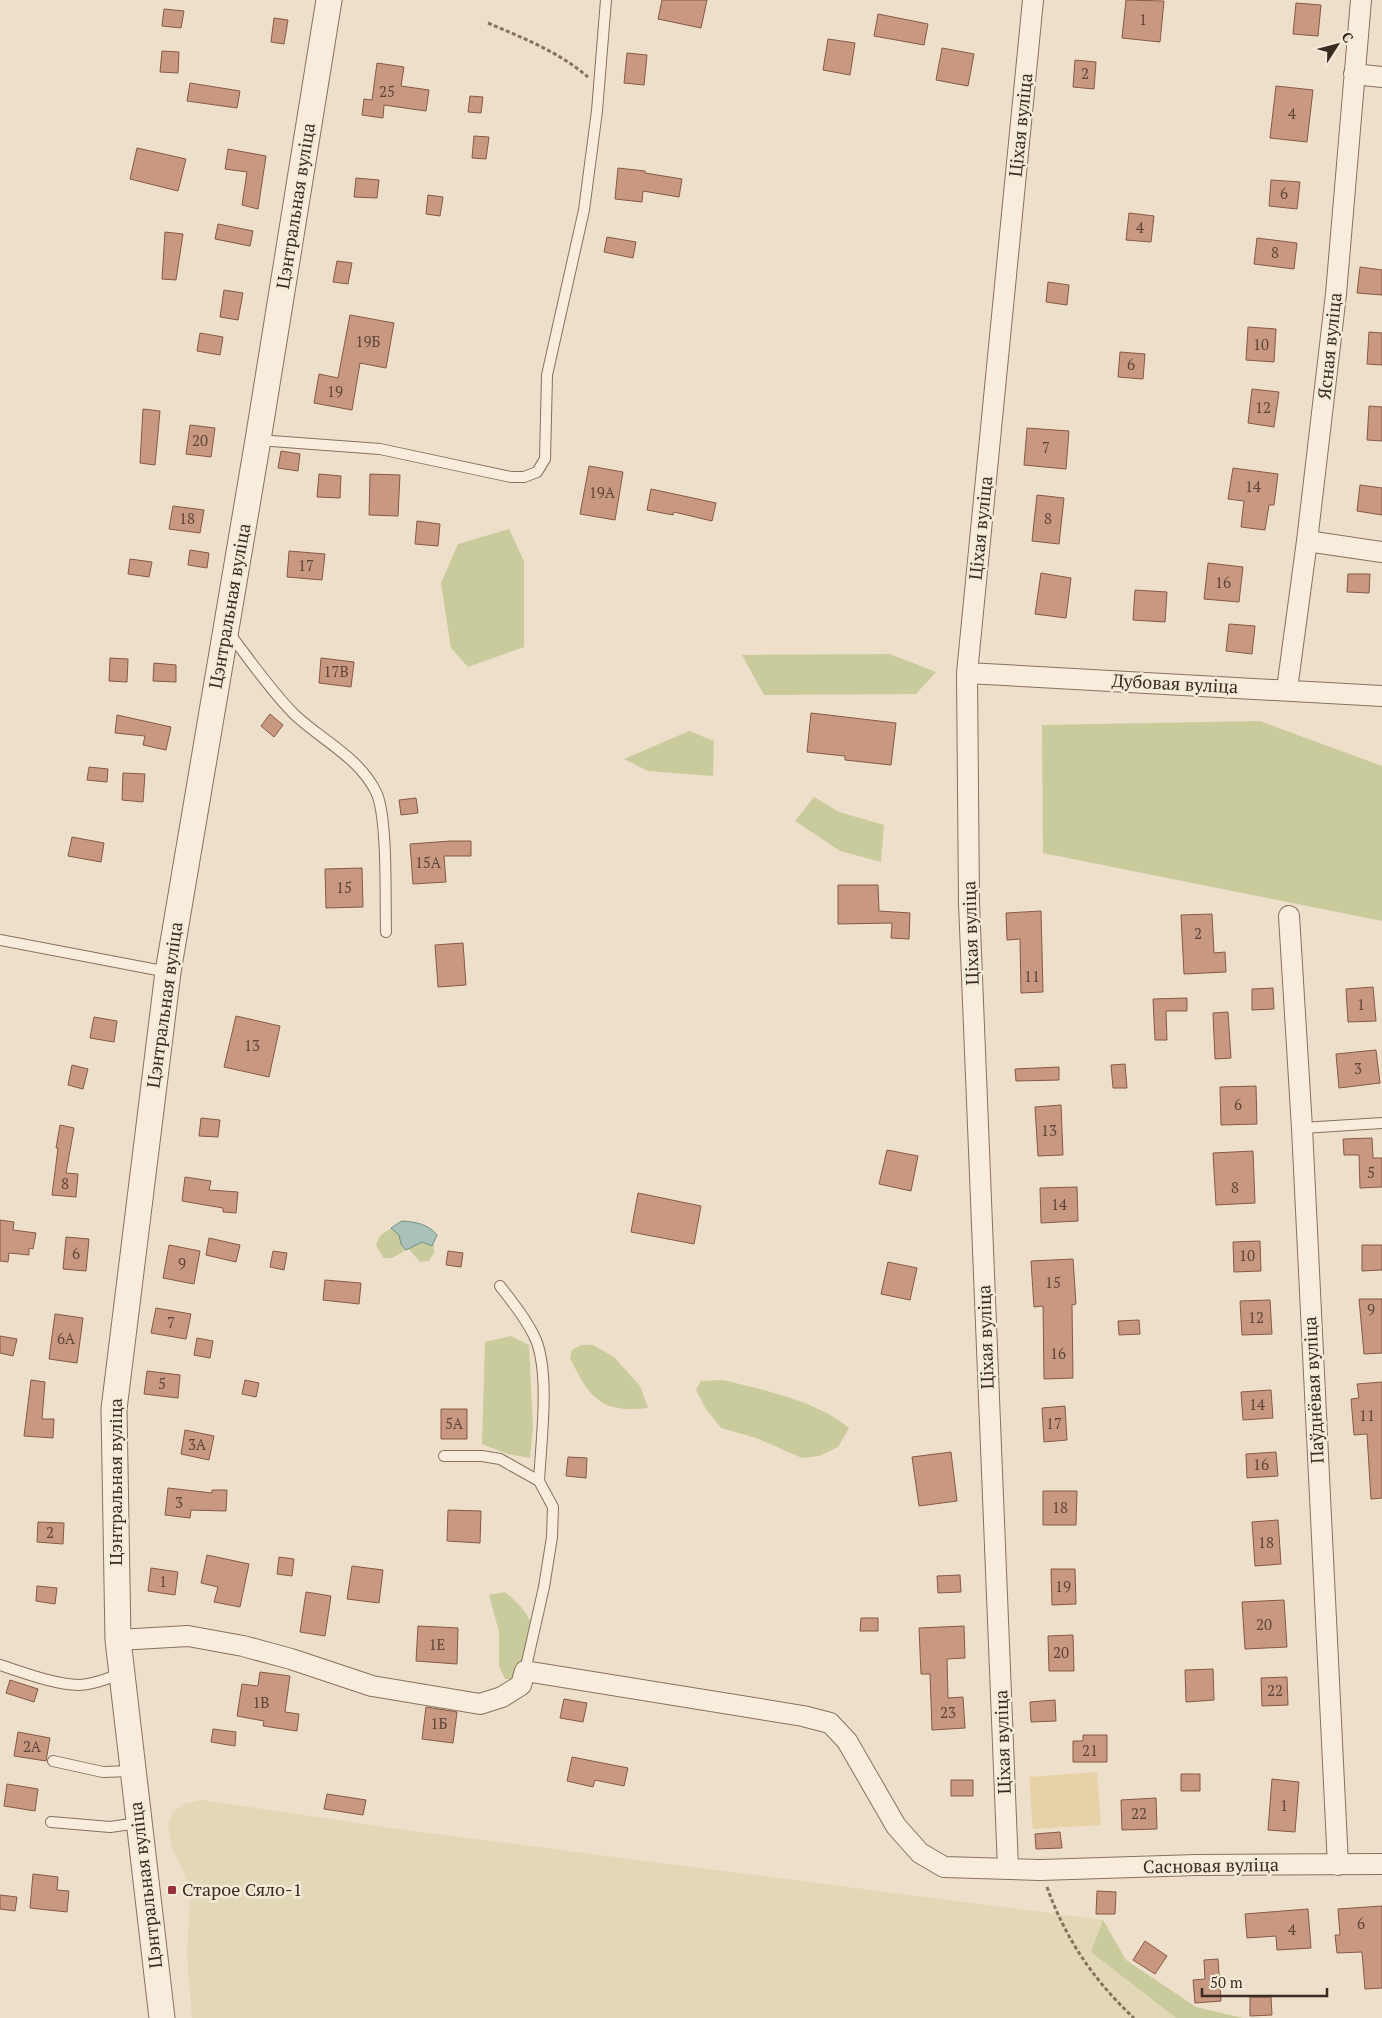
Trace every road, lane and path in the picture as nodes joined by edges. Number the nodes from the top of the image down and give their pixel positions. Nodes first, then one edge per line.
1 (329, 0) edge
2 (606, 0) edge
3 (1033, 0) edge
4 (1362, 1) edge
5 (488, 23) dead end
6 (1354, 74) junction
7 (1382, 77) edge
8 (599, 87) junction
9 (258, 440) junction
10 (1307, 541) junction
11 (1382, 552) edge
12 (226, 629) junction
13 (967, 673) junction
14 (1287, 689) junction
15 (1382, 696) edge
16 (1289, 916) dead end
17 (386, 932) dead end
18 (0, 940) edge
19 (168, 972) junction
20 (1382, 1123) edge
21 (1302, 1128) junction
22 (500, 1286) dead end
23 (444, 1456) dead end
24 (539, 1481) junction
25 (118, 1640) junction
26 (0, 1665) edge
27 (525, 1671) junction
28 (121, 1674) junction
29 (53, 1761) dead end
30 (132, 1771) junction
31 (51, 1822) dead end
32 (138, 1824) junction
33 (1382, 1864) edge
34 (1338, 1865) junction
35 (1008, 1868) junction
36 (1040, 1870) junction
37 (162, 2018) edge
38 (1134, 2018) edge

1 - 9 street, Цэнтральная вуліца
2 - 8 lane
3 - 13 street, Ціхая вуліца
4 - 6 street, Ясная вуліца
5 - 8 path
6 - 7 street
6 - 10 street, Ясная вуліца
8 - 9 lane
9 - 12 street, Цэнтральная вуліца
10 - 11 street
10 - 14 street, Ясная вуліца
12 - 17 lane
12 - 19 street, Цэнтральная вуліца
13 - 14 street, Дубовая вуліца
13 - 35 street, Ціхая вуліца
14 - 15 street, Дубовая вуліца
16 - 21 street, Паўднёвая вуліца
18 - 19 lane
19 - 25 street, Цэнтральная вуліца
20 - 21 lane
21 - 34 street, Паўднёвая вуліца
22 - 24 lane
23 - 24 lane
24 - 27 lane
25 - 27 street
25 - 28 street, Цэнтральная вуліца
26 - 28 lane
27 - 35 street, Сасновая вуліца
28 - 30 street, Цэнтральная вуліца
29 - 30 lane
30 - 32 street, Цэнтральная вуліца
31 - 32 lane
32 - 37 street, Цэнтральная вуліца
33 - 34 street, Сасновая вуліца
34 - 36 street, Сасновая вуліца
35 - 36 street, Сасновая вуліца
36 - 38 path

